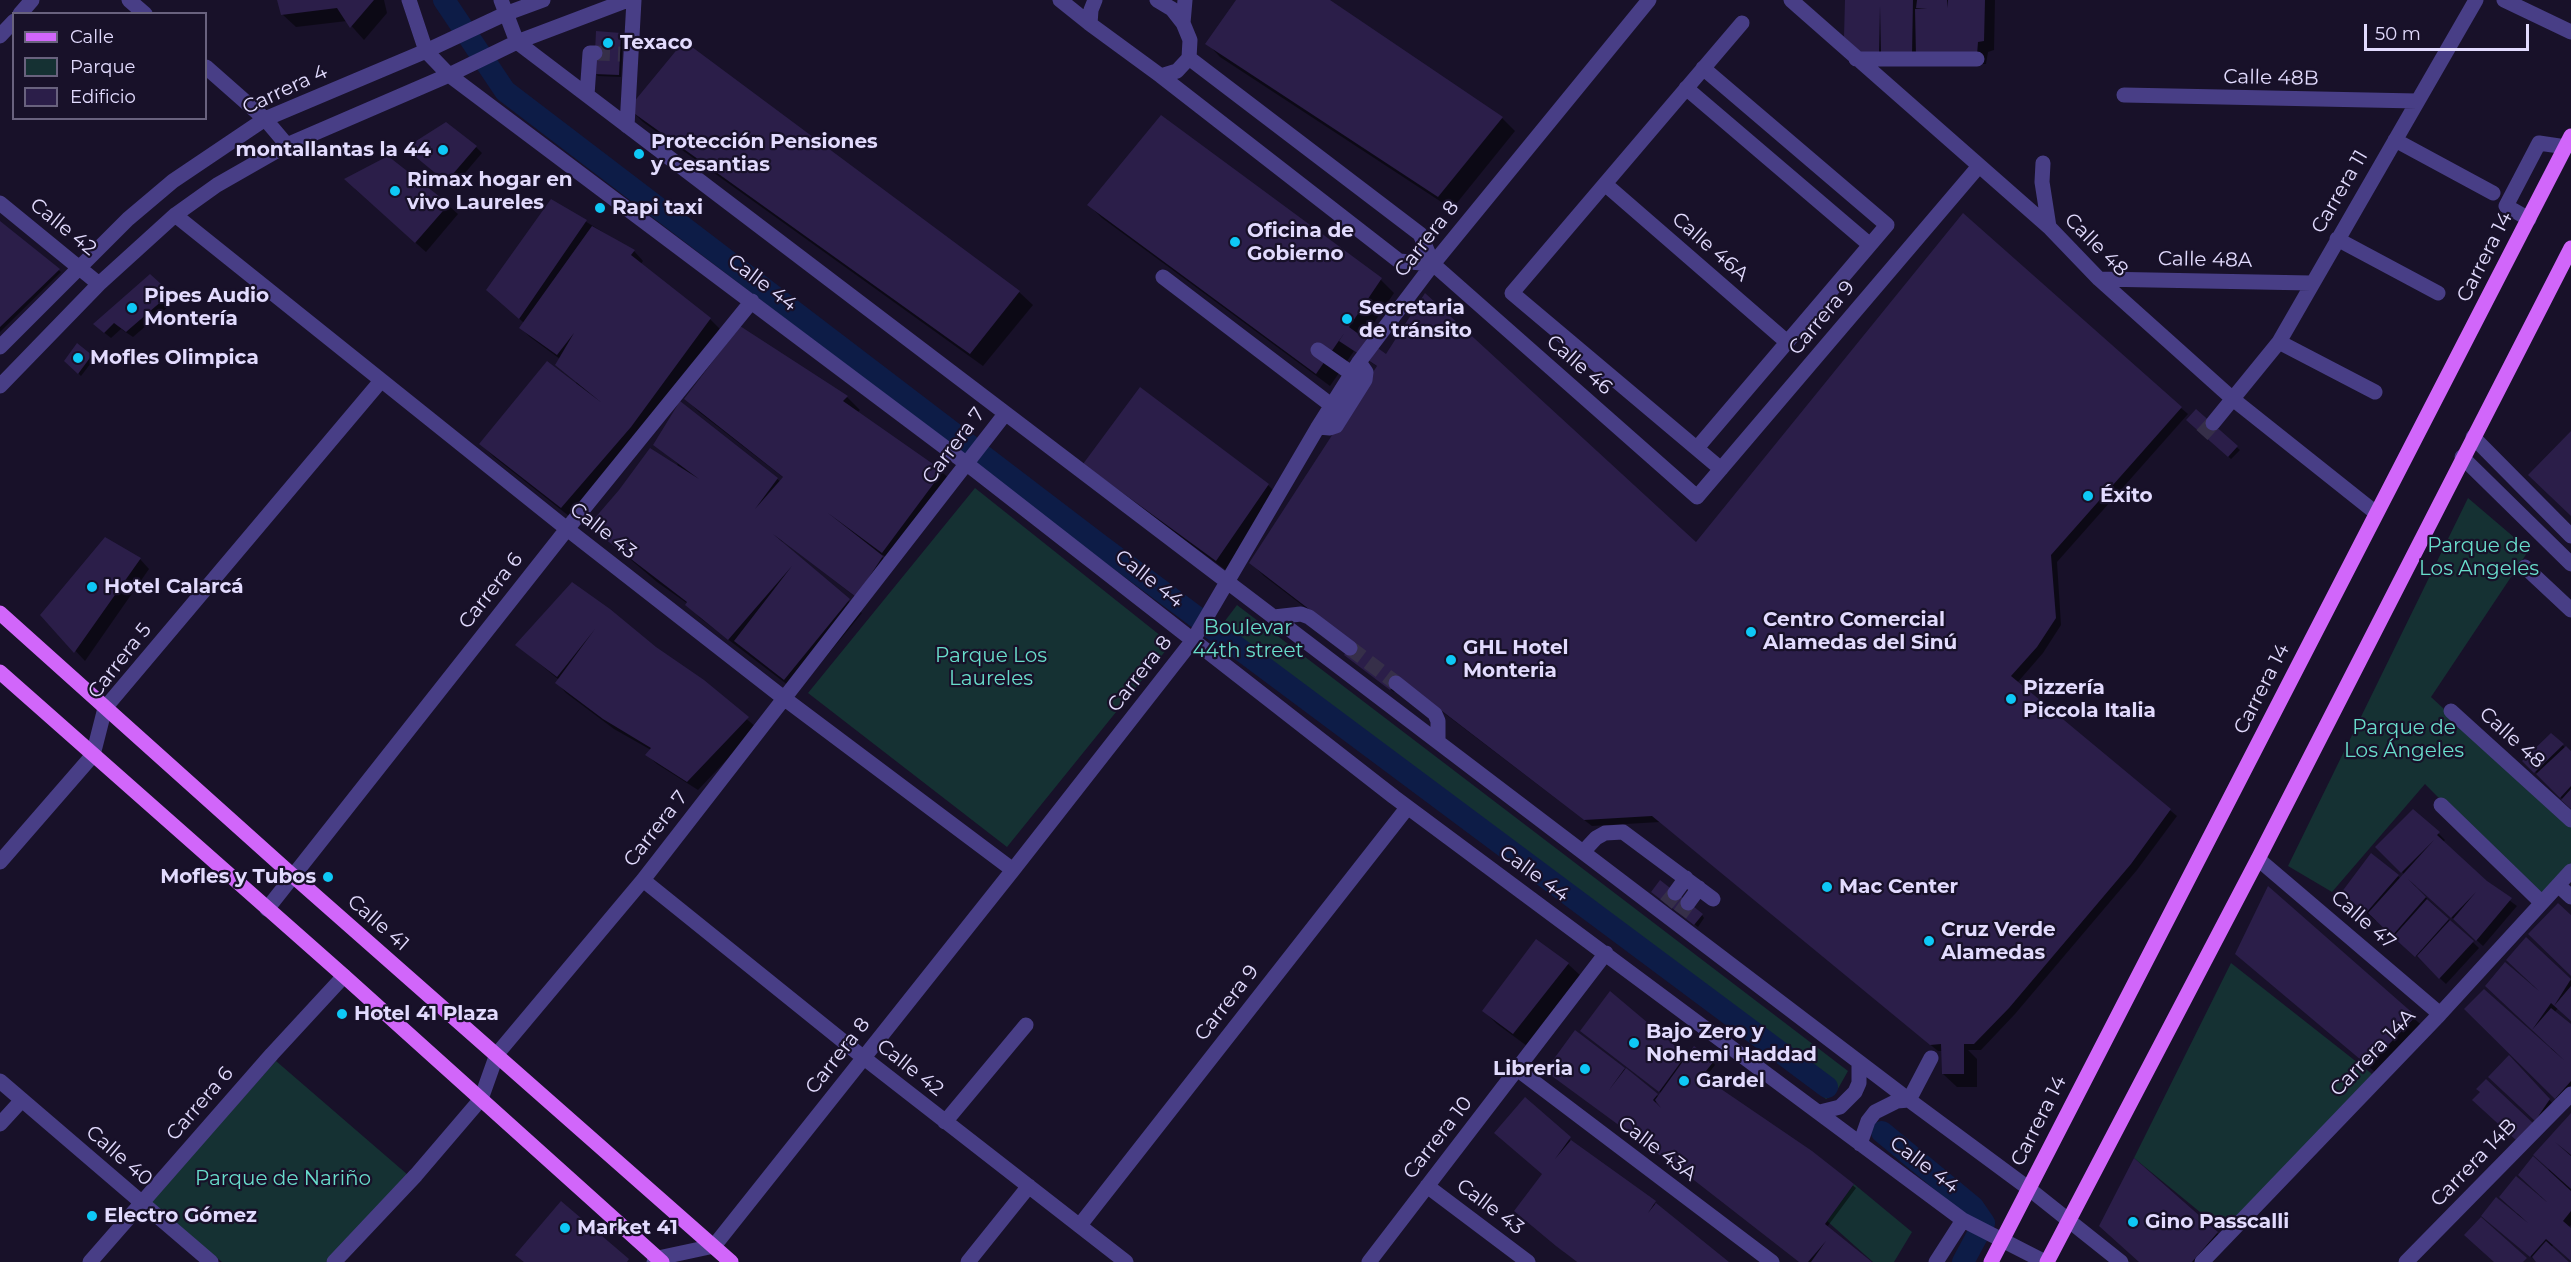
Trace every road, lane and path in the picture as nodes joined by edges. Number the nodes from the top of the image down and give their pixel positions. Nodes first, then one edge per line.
1 (32, 0) edge
2 (129, 0) edge
3 (409, 0) edge
4 (543, 0) edge
5 (628, 0) edge
6 (634, 0) edge
7 (1060, 0) edge
8 (1095, 0) edge
9 (1158, 0) edge
10 (1185, 0) edge
11 (1649, 0) edge
12 (1791, 0) edge
13 (2475, 0) edge
14 (2504, 0) edge
15 (503, 7) edge
16 (22, 12) edge
17 (143, 12) edge
18 (12, 23) edge
19 (1183, 23) junction
20 (1742, 23) dead end
21 (1090, 24) junction
22 (2571, 32) edge
23 (0, 36) edge
24 (510, 45) junction
25 (426, 51) junction
26 (595, 53) dead end
27 (1189, 58) junction
28 (1856, 59) junction
29 (1977, 59) dead end
30 (207, 68) edge
31 (1703, 68) junction
32 (449, 75) junction
33 (1161, 76) junction
34 (1686, 88) junction
35 (587, 95) junction
36 (2124, 95) dead end
37 (2417, 101) junction
38 (265, 119) junction
39 (627, 126) junction
40 (2395, 140) junction
41 (2568, 141) edge
42 (287, 145) junction
43 (2043, 163) dead end
44 (1979, 166) junction
45 (1605, 184) junction
46 (2493, 193) dead end
47 (0, 203) edge
48 (175, 215) junction
49 (2529, 219) junction
50 (2049, 227) junction
51 (2337, 239) junction
52 (1870, 245) junction
53 (2571, 248) edge
54 (1433, 264) junction
55 (78, 266) junction
56 (1162, 277) dead end
57 (2099, 279) junction
58 (2311, 283) junction
59 (99, 284) junction
60 (2438, 293) dead end
61 (752, 302) junction
62 (1787, 342) junction
63 (2279, 342) junction
64 (0, 347) edge
65 (1318, 350) dead end
66 (1355, 368) junction
67 (380, 382) junction
68 (0, 386) edge
69 (2375, 392) dead end
70 (2234, 400) junction
71 (1331, 405) junction
72 (1005, 414) junction
73 (2212, 423) tunnel mouth
74 (1318, 427) junction
75 (2473, 436) junction
76 (1697, 448) junction
77 (2462, 457) junction
78 (971, 459) junction
79 (1721, 469) junction
80 (1697, 497) joint
81 (2376, 513) junction
82 (567, 529) junction
83 (2571, 536) edge
84 (2571, 564) edge
85 (2525, 567) dead end
86 (1224, 588) junction
87 (2571, 610) edge
88 (0, 613) edge
89 (1274, 617) junction
90 (1197, 634) junction
91 (1350, 648) tunnel mouth
92 (0, 672) edge
93 (1396, 683) tunnel mouth
94 (785, 699) junction
95 (105, 708) junction
96 (2451, 711) dead end
97 (1438, 741) junction
98 (93, 755) junction
99 (2441, 805) dead end
100 (1407, 808) junction
101 (2571, 820) edge
102 (1583, 852) junction
103 (2258, 859) junction
104 (0, 862) edge
105 (1013, 870) junction
106 (2571, 871) edge
107 (292, 875) junction
108 (1686, 878) junction
109 (643, 880) junction
110 (2558, 885) junction
111 (1699, 888) junction
112 (2571, 897) edge
113 (1713, 899) dead end
114 (1668, 902) junction
115 (2541, 902) junction
116 (267, 909) junction
117 (1680, 912) junction
118 (1606, 953) junction
119 (344, 976) junction
120 (2440, 1014) junction
121 (1026, 1025) dead end
122 (497, 1054) junction
123 (864, 1058) junction
124 (1931, 1058) dead end
125 (1859, 1062) junction
126 (1517, 1070) junction
127 (0, 1081) edge
128 (2571, 1094) edge
129 (481, 1099) junction
130 (22, 1100) junction
131 (1909, 1100) junction
132 (1820, 1112) junction
133 (945, 1122) junction
134 (0, 1124) edge
135 (1860, 1144) junction
136 (1029, 1186) junction
137 (1427, 1186) junction
138 (2028, 1188) junction
139 (142, 1202) junction
140 (2069, 1220) junction
141 (1080, 1225) junction
142 (1974, 1226) junction
143 (2002, 1240) junction
144 (714, 1246) junction
145 (658, 1261) edge
146 (90, 1262) edge
147 (211, 1262) edge
148 (334, 1262) edge
149 (731, 1262) edge
150 (968, 1262) edge
151 (1126, 1262) edge
152 (1369, 1262) edge
153 (1528, 1262) edge
154 (1772, 1262) edge
155 (1936, 1262) edge
156 (1991, 1262) edge
157 (2046, 1262) edge
158 (2121, 1262) edge
159 (2202, 1262) edge
160 (2406, 1262) edge

1 - 16 street
2 - 17 street
3 - 25 street, Calle 44
4 - 15 street, Carrera 4
5 - 24 street
6 - 39 street
7 - 21 street
8 - 21 street
9 - 19 street
10 - 19 street
11 - 54 street, Carrera 8
12 - 28 street, Calle 48
13 - 37 street, Carrera 11
14 - 22 street
15 - 24 street
15 - 25 street, Carrera 4
18 - 23 street
19 - 27 street
20 - 31 street
21 - 33 street
24 - 32 street
24 - 35 street
25 - 32 street, Calle 44
25 - 38 street, Carrera 4
26 - 35 street
27 - 33 street
27 - 54 street, Calle 46
28 - 29 street
28 - 44 street, Calle 48
30 - 38 street
31 - 34 street
31 - 52 street, Carrera 9
32 - 42 street
32 - 61 street, Calle 44
33 - 54 street
34 - 45 street
34 - 52 street
35 - 39 street
36 - 37 street, Calle 48B
37 - 40 street, Carrera 11
38 - 42 street
38 - 55 street, Carrera 4
39 - 72 street
40 - 46 street
40 - 51 street, Carrera 11
41 - 49 main road, Carrera 14
41 - 49 street
42 - 48 street
43 - 50 street
44 - 50 street, Calle 48
44 - 79 street, Carrera 9
45 - 62 street, Calle 46A
45 - 76 street
47 - 55 street, Calle 42
48 - 59 street
48 - 67 street, Calle 43
49 - 81 main road, Carrera 14
50 - 57 street, Calle 48
51 - 58 street, Carrera 11
51 - 60 street
52 - 62 street, Carrera 9
53 - 75 main road
54 - 66 street, Carrera 8
54 - 80 street, Calle 46
55 - 59 street, Calle 42
55 - 64 street, Carrera 4
56 - 71 street
57 - 58 street, Calle 48A
57 - 70 street, Calle 48
58 - 63 street, Carrera 11
59 - 68 street
61 - 78 street, Calle 44
61 - 82 street, Carrera 6
62 - 76 street, Carrera 9
63 - 69 street
63 - 70 street, Carrera 11
65 - 66 street
66 - 71 street, Carrera 8
66 - 74 street
67 - 82 street, Calle 43
67 - 95 street, Carrera 5
70 - 73 street, Carrera 11
70 - 81 street, Calle 48
71 - 74 street, Carrera 8
72 - 78 street, Carrera 7
72 - 86 street
74 - 86 street, Carrera 8
75 - 77 main road
75 - 83 street
76 - 79 street
77 - 84 street
77 - 103 main road
78 - 90 street, Calle 44
78 - 94 street, Carrera 7
79 - 80 street, Carrera 9
81 - 138 main road, Carrera 14
82 - 94 street, Calle 43
82 - 107 street, Carrera 6
85 - 87 street
86 - 89 street
86 - 90 street, Carrera 8
88 - 95 main road, Calle 41
89 - 91 street
89 - 97 street
90 - 100 street, Calle 44
90 - 105 street, Carrera 8
92 - 98 main road
93 - 97 street
94 - 105 street, Calle 43
94 - 109 street, Carrera 7
95 - 98 street, Carrera 5
95 - 107 main road, Calle 41
96 - 101 street, Calle 48
97 - 102 street
98 - 104 street, Carrera 5
98 - 116 main road
99 - 115 street
100 - 118 street, Calle 44
100 - 141 street, Carrera 9
102 - 108 street
102 - 114 street
103 - 120 street, Calle 47
103 - 140 main road
105 - 123 street, Carrera 8
106 - 110 street, Carrera 14A
107 - 116 street, Carrera 6
107 - 122 main road, Calle 41
108 - 111 street
108 - 114 street
109 - 122 street, Carrera 7
109 - 123 street, Calle 42
110 - 112 street
110 - 115 street, Carrera 14A
111 - 113 street
111 - 117 street
114 - 117 street
115 - 120 street, Carrera 14A
116 - 119 main road
117 - 125 street
118 - 126 street, Carrera 10
118 - 132 street, Calle 44
119 - 129 main road
119 - 139 street, Carrera 6
120 - 159 street, Carrera 14A
121 - 133 street
122 - 129 street, Carrera 7
122 - 144 main road, Calle 41
123 - 133 street, Calle 42
123 - 144 street, Carrera 8
124 - 131 street
125 - 131 street
125 - 132 street
126 - 137 street, Carrera 10
126 - 154 street, Calle 43A
127 - 130 street, Calle 40
128 - 160 street, Carrera 14B
129 - 145 main road
129 - 148 street, Carrera 7
130 - 134 street
130 - 139 street, Calle 40
131 - 135 street
131 - 138 street
132 - 135 street, Calle 44
133 - 136 street, Calle 42
135 - 142 street, Calle 44
136 - 141 street, Calle 42
136 - 150 street
137 - 152 street, Carrera 10
137 - 153 street, Calle 43
138 - 140 street
138 - 143 main road, Carrera 14
139 - 146 street, Carrera 6
139 - 147 street, Calle 40
140 - 157 main road
140 - 158 street
141 - 151 street, Calle 42
142 - 143 street, Calle 44
142 - 155 street
143 - 156 main road, Carrera 14
143 - 157 street, Calle 44
144 - 145 street
144 - 149 main road, Calle 41

